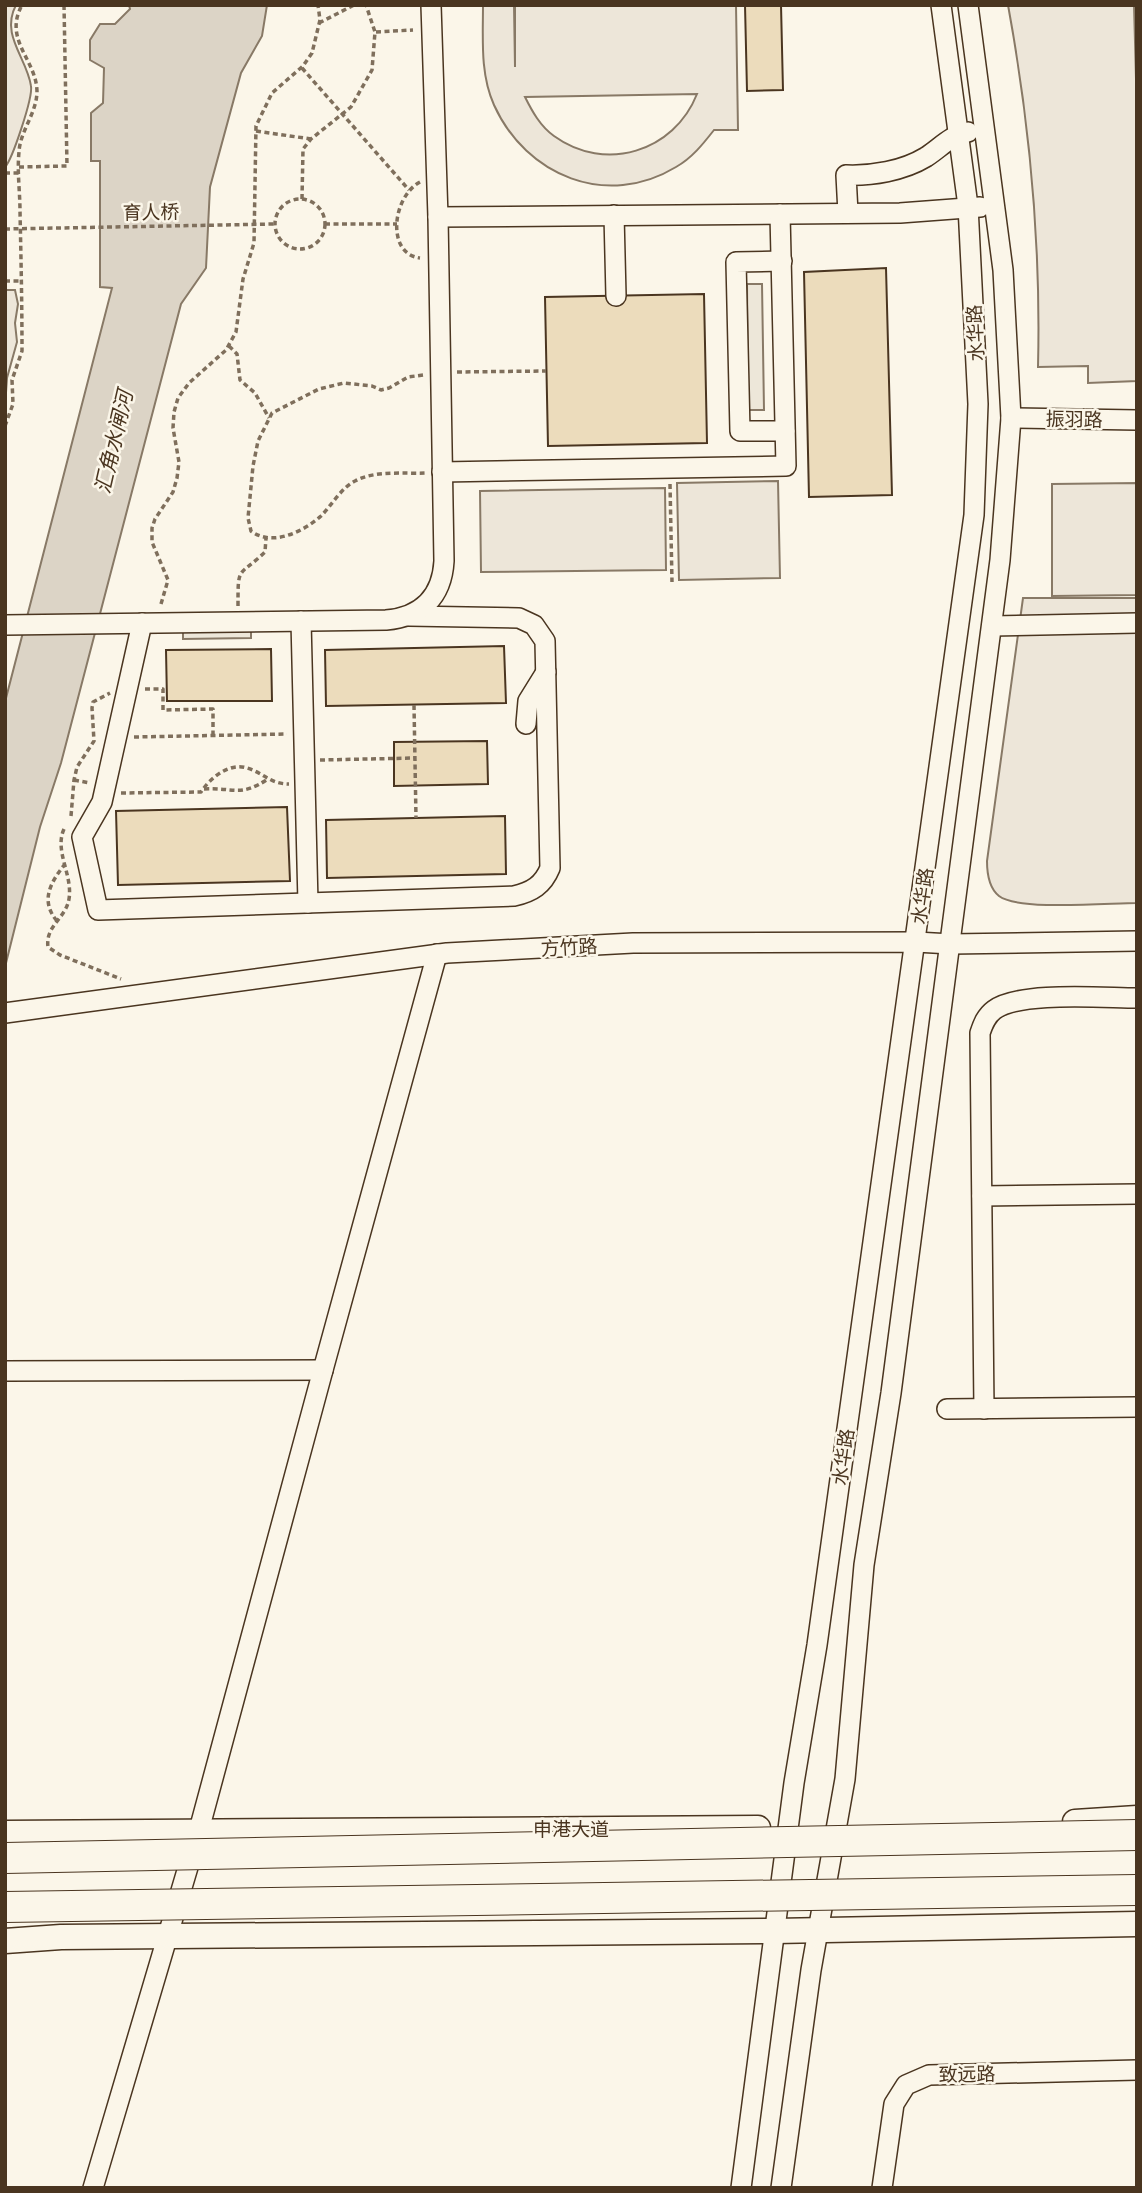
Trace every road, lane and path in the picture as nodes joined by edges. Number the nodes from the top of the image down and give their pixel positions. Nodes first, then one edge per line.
1 (22, 5) edge
2 (64, 5) edge
3 (318, 5) edge
4 (354, 5) edge
5 (366, 5) edge
6 (431, 5) edge
7 (941, 5) edge
8 (968, 5) edge
9 (319, 23) junction
10 (419, 30) dead end
11 (375, 32) junction
12 (302, 67) junction
13 (343, 114) junction
14 (985, 130) junction
15 (256, 131) junction
16 (958, 134) junction
17 (311, 139) junction
18 (19, 167) junction
19 (5, 173) edge
20 (20, 173) junction
21 (421, 182) dead end
22 (409, 190) junction
23 (302, 199) junction
24 (968, 206) junction
25 (997, 208) junction
26 (848, 213) junction
27 (5, 214) edge
28 (780, 214) junction
29 (614, 215) junction
30 (438, 217) junction
31 (275, 223) junction
32 (254, 224) junction
33 (325, 224) junction
34 (397, 224) junction
35 (6, 229) edge
36 (20, 229) junction
37 (5, 246) edge
38 (422, 258) dead end
39 (782, 261) junction
40 (5, 281) edge
41 (21, 281) junction
42 (616, 296) dead end
43 (229, 346) junction
44 (546, 371) dead end
45 (449, 373) junction
46 (269, 418) junction
47 (1011, 418) junction
48 (1137, 420) edge
49 (5, 426) edge
50 (785, 431) junction
51 (670, 468) junction
52 (442, 472) junction
53 (266, 538) junction
54 (672, 582) dead end
55 (409, 616) junction
56 (301, 621) junction
57 (239, 622) junction
58 (149, 623) junction
59 (1137, 623) edge
60 (5, 625) edge
61 (992, 626) junction
62 (546, 672) junction
63 (127, 690) junction
64 (99, 698) dead end
65 (213, 701) dead end
66 (93, 702) dead end
67 (415, 705) dead end
68 (213, 709) junction
69 (526, 724) dead end
70 (304, 734) junction
71 (213, 736) junction
72 (117, 737) junction
73 (415, 758) junction
74 (304, 760) junction
75 (268, 779) junction
76 (74, 780) dead end
77 (305, 784) junction
78 (98, 788) junction
79 (202, 789) junction
80 (416, 818) dead end
81 (65, 863) dead end
82 (307, 903) junction
83 (57, 921) dead end
84 (1137, 941) edge
85 (916, 942) junction
86 (951, 944) junction
87 (437, 954) junction
88 (1137, 998) edge
89 (9, 1013) edge
90 (1137, 1194) edge
91 (982, 1196) junction
92 (323, 1370) junction
93 (5, 1371) edge
94 (1137, 1407) edge
95 (947, 1409) dead end
96 (984, 1409) junction
97 (1137, 1818) edge
98 (837, 1826) junction
99 (788, 1828) junction
100 (200, 1830) junction
101 (5, 1833) edge
102 (1137, 1835) edge
103 (5, 1858) edge
104 (1137, 1890) edge
105 (5, 1907) edge
106 (1137, 1924) edge
107 (818, 1930) junction
108 (775, 1931) junction
109 (168, 1936) junction
110 (5, 1941) edge
111 (1137, 2070) edge
112 (93, 2188) edge
113 (741, 2188) edge
114 (781, 2188) edge
115 (882, 2188) edge

1 - 18 path
2 - 18 path
3 - 9 path
4 - 9 path
5 - 11 path
6 - 30 street
7 - 16 street, 水华路
8 - 14 street, 水华路
9 - 12 path
10 - 11 path
11 - 13 path
12 - 13 path
12 - 15 path
13 - 17 path
13 - 22 path
14 - 16 street
14 - 25 street, 水华路
15 - 17 path
15 - 32 path
16 - 24 street, 水华路
16 - 26 street
17 - 23 path
18 - 20 path
19 - 20 path
20 - 36 path
21 - 22 path
22 - 34 path
23 - 31 path
23 - 33 path
24 - 25 street
24 - 26 street
24 - 85 street, 水华路
25 - 47 street, 水华路
26 - 28 street
27 - 35 path
28 - 29 street
28 - 39 street
29 - 30 street
29 - 42 street
30 - 45 street
31 - 32 path, 育人桥
31 - 33 path
32 - 36 path, 育人桥
32 - 43 path
33 - 34 path
34 - 38 path
35 - 36 path, 育人桥
35 - 37 path
36 - 41 path
39 - 50 street
39 - 50 street
40 - 41 path
41 - 49 path
43 - 46 path
43 - 58 path
44 - 45 path
45 - 46 path
45 - 52 street
46 - 53 path
47 - 48 street, 振羽路
47 - 61 street, 水华路
50 - 51 street
51 - 52 street
51 - 54 path
52 - 53 path
52 - 55 street
53 - 57 path
55 - 56 street
55 - 62 street
56 - 57 street
56 - 70 street
57 - 58 street
58 - 60 street
58 - 63 street
59 - 61 street
61 - 86 street, 水华路
62 - 69 street
62 - 82 street
63 - 68 path
63 - 72 street
64 - 66 path
65 - 68 path
67 - 73 path
68 - 71 path
70 - 71 path
70 - 74 street
71 - 72 path
72 - 78 street
73 - 74 path
73 - 80 path
74 - 77 street
75 - 77 path
75 - 79 path
75 - 79 path
76 - 78 path
77 - 82 street
78 - 79 path
78 - 82 street
81 - 83 path
84 - 86 street, 方竹路
85 - 86 street, 方竹路
85 - 87 street, 方竹路
85 - 99 street, 水华路
86 - 98 street, 水华路
87 - 89 street, 方竹路
87 - 92 street
88 - 91 street
90 - 91 street
91 - 96 street
92 - 93 street
92 - 100 street
94 - 96 street
95 - 96 street
97 - 98 main road, 申港大道
98 - 99 main road, 申港大道
98 - 107 street, 水华路
99 - 100 main road, 申港大道
99 - 108 street, 水华路
100 - 101 main road, 申港大道
100 - 109 street
102 - 103 highway, bridge
104 - 105 highway, bridge
106 - 107 main road
107 - 108 main road
107 - 114 street, 水华路
108 - 109 main road
108 - 113 street, 水华路
109 - 110 main road
109 - 112 street
111 - 115 street, 致远路

